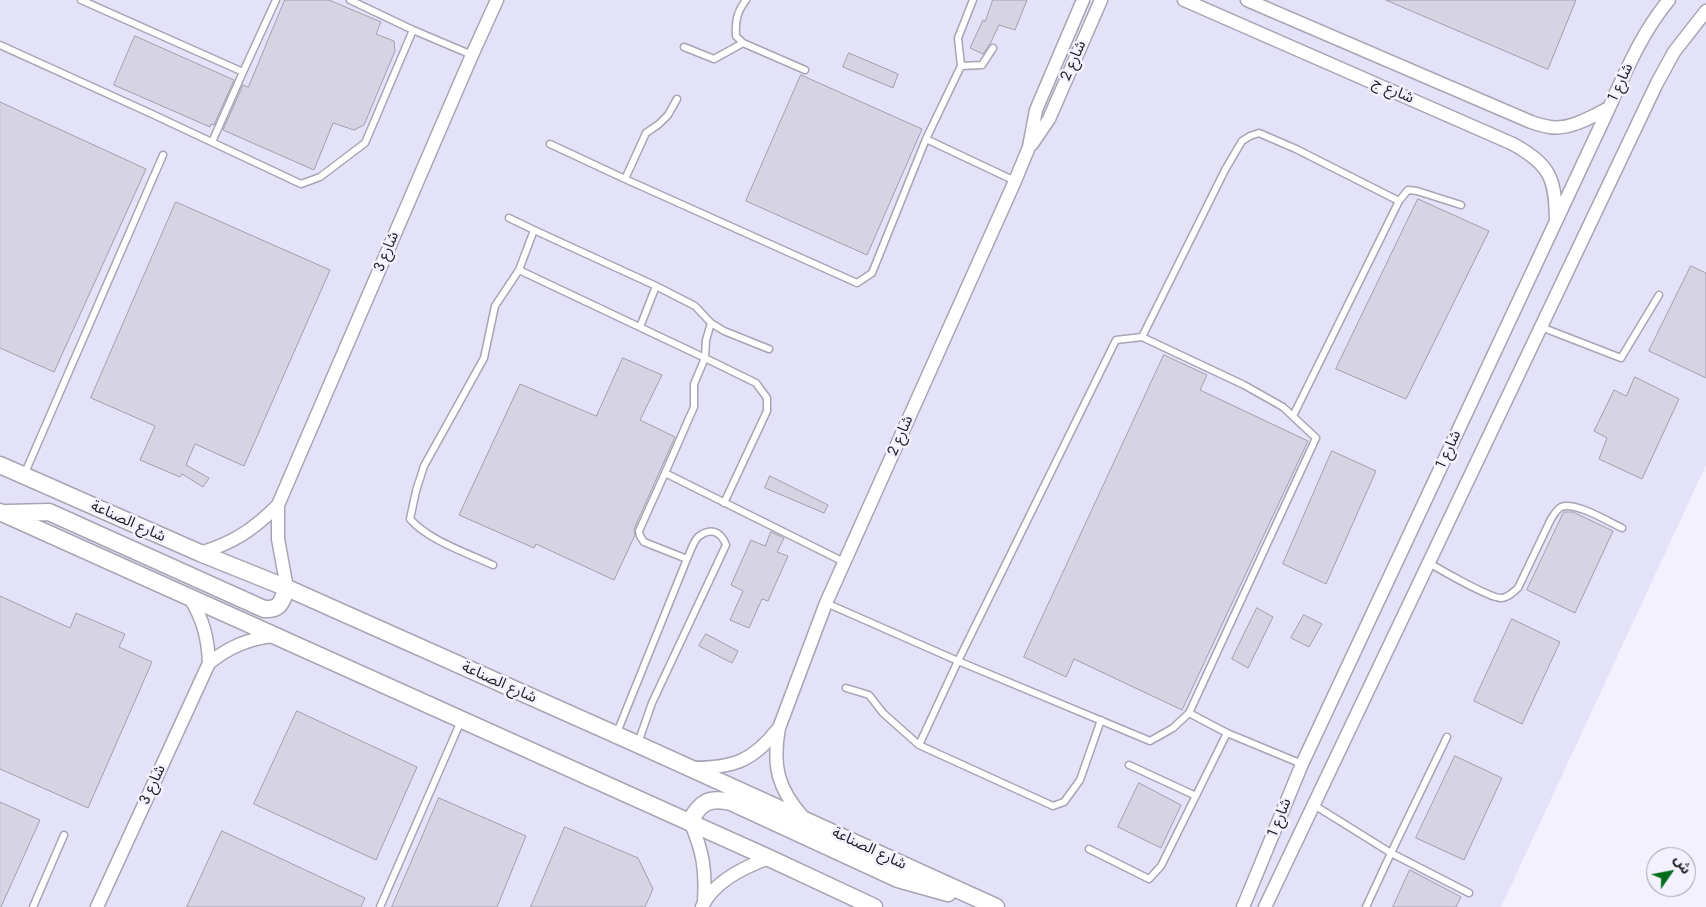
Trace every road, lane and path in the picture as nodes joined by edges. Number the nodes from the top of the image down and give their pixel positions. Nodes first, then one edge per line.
1 (81, 0) edge
2 (276, 0) edge
3 (350, 0) edge
4 (498, 0) edge
5 (745, 0) edge
6 (973, 0) edge
7 (1111, 0) edge
8 (1184, 0) edge
9 (1247, 0) edge
10 (1669, 0) edge
11 (1081, 2) edge
12 (1100, 4) edge
13 (1706, 11) edge
14 (413, 30) junction
15 (743, 43) junction
16 (0, 45) edge
17 (684, 47) dead end
18 (993, 48) dead end
19 (472, 55) junction
20 (961, 66) junction
21 (805, 70) dead end
22 (243, 72) junction
23 (677, 100) dead end
24 (1609, 108) junction
25 (926, 138) junction
26 (212, 142) junction
27 (550, 144) dead end
28 (1030, 146) junction
29 (163, 155) dead end
30 (625, 180) junction
31 (1015, 181) junction
32 (1399, 201) junction
33 (1461, 205) dead end
34 (509, 218) dead end
35 (1556, 223) junction
36 (534, 230) junction
37 (519, 270) junction
38 (656, 286) junction
39 (1658, 295) dead end
40 (712, 323) junction
41 (640, 327) junction
42 (1541, 327) junction
43 (1142, 337) junction
44 (769, 349) dead end
45 (705, 358) junction
46 (1293, 416) junction
47 (0, 465) edge
48 (665, 474) junction
49 (24, 476) junction
50 (724, 503) junction
51 (278, 505) junction
52 (1, 512) edge
53 (1622, 528) dead end
54 (200, 553) junction
55 (687, 559) junction
56 (844, 562) junction
57 (1429, 563) junction
58 (493, 565) dead end
59 (287, 588) junction
60 (190, 598) junction
61 (826, 603) junction
62 (273, 636) junction
63 (958, 661) junction
64 (209, 663) junction
65 (846, 688) dead end
66 (1188, 713) junction
67 (461, 720) junction
68 (1101, 720) junction
69 (778, 728) junction
70 (1228, 733) junction
71 (616, 735) junction
72 (1447, 737) dead end
73 (637, 744) junction
74 (920, 744) junction
75 (1302, 764) junction
76 (1129, 765) dead end
77 (690, 768) junction
78 (1196, 796) junction
79 (1314, 805) junction
80 (805, 820) junction
81 (690, 822) junction
82 (64, 835) dead end
83 (1089, 849) dead end
84 (1392, 853) junction
85 (769, 858) junction
86 (1469, 893) dead end
87 (977, 898) junction
88 (703, 904) edge
89 (33, 907) edge
90 (97, 907) edge
91 (380, 907) edge
92 (874, 907) edge
93 (996, 907) edge
94 (1243, 907) edge
95 (1265, 907) edge
96 (1366, 907) edge

1 - 22 lane
2 - 22 lane
3 - 14 lane
4 - 19 street, شارع 3
5 - 15 lane
6 - 20 lane
7 - 12 street
8 - 35 street, شارع ج
9 - 24 street, شارع ج
10 - 24 street, شارع 1
11 - 28 street, شارع 2
12 - 28 street, شارع 2
13 - 42 street, شارع 1
14 - 19 lane
14 - 26 lane
15 - 17 lane
15 - 21 lane
16 - 26 lane
18 - 20 lane
19 - 51 street, شارع 3
20 - 25 lane
22 - 26 lane
23 - 30 lane
24 - 35 street, شارع 1
25 - 30 lane
25 - 31 lane
27 - 30 lane
28 - 31 street, شارع 2
29 - 49 lane
31 - 56 street, شارع 2
32 - 33 lane
32 - 43 lane
32 - 46 lane
34 - 36 lane
35 - 75 street, شارع 1
36 - 37 lane
36 - 38 lane
37 - 41 lane
37 - 58 lane
38 - 40 lane
38 - 41 lane
39 - 42 lane
40 - 44 lane
40 - 45 lane
41 - 45 lane
42 - 57 street, شارع 1
43 - 46 lane
43 - 63 lane
45 - 48 lane
45 - 50 lane
46 - 66 lane
47 - 49 street, شارع الصناعة
48 - 50 lane
48 - 55 lane
49 - 54 street, شارع الصناعة
50 - 56 lane
51 - 54 street, شارع 3
51 - 59 street, شارع 3
52 - 59 street
52 - 60 street
53 - 57 lane
54 - 59 street, شارع الصناعة
55 - 71 lane
55 - 73 lane
56 - 61 street, شارع 2
57 - 79 street, شارع 1
59 - 71 street, شارع الصناعة
60 - 62 street
60 - 64 street, شارع 3
61 - 63 lane
61 - 69 street, شارع 2
62 - 64 street
62 - 67 street
63 - 68 lane
63 - 74 lane
64 - 90 street, شارع 3
65 - 74 lane
66 - 68 lane
66 - 70 lane
67 - 81 street
67 - 91 lane
68 - 74 lane
69 - 77 street, شارع 2
69 - 80 street, شارع 2
70 - 75 lane
70 - 78 lane
71 - 73 street, شارع الصناعة
72 - 84 lane
73 - 77 street, شارع الصناعة
75 - 94 street, شارع 1
76 - 78 lane
77 - 80 street, شارع الصناعة
78 - 83 lane
79 - 84 lane
79 - 95 street, شارع 1
80 - 87 street, شارع الصناعة
81 - 85 street
81 - 87 street
81 - 88 street
82 - 89 lane
84 - 86 lane
84 - 96 lane
85 - 88 street
85 - 92 street
87 - 93 street, شارع الصناعة

